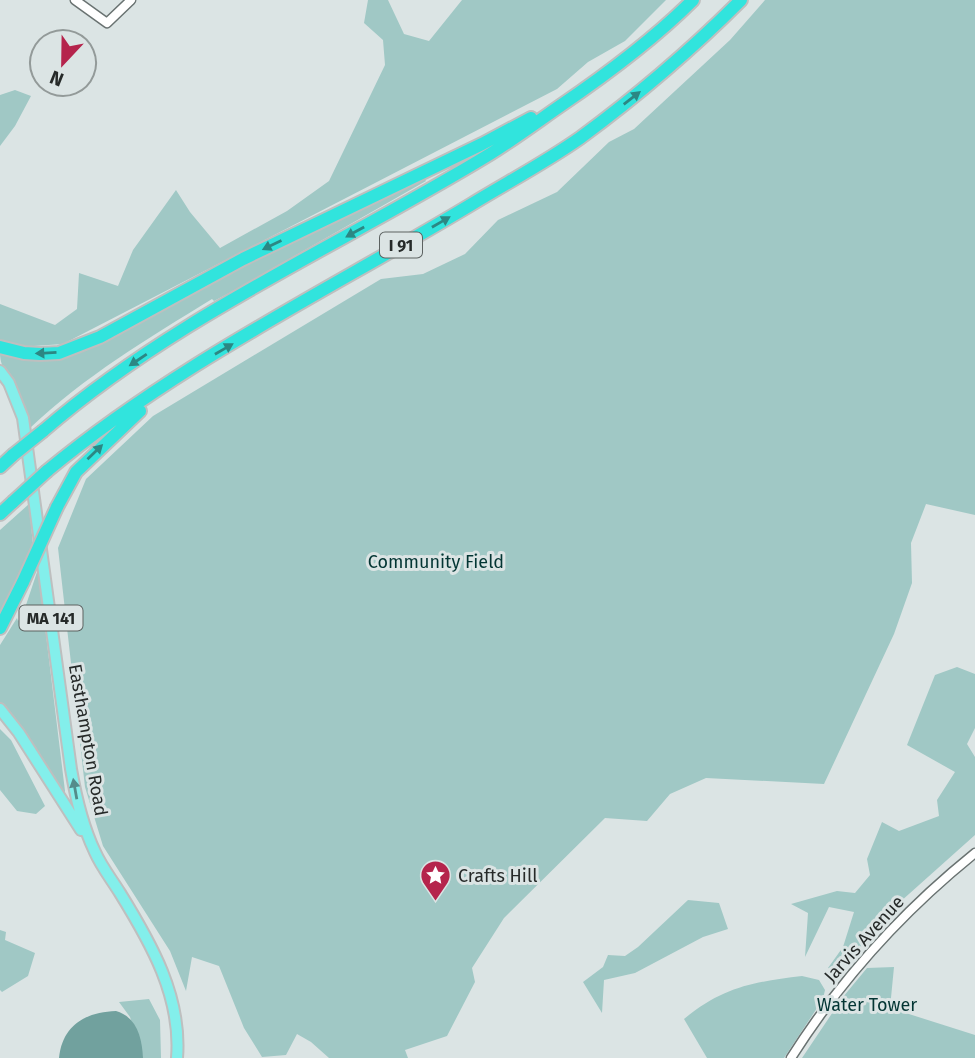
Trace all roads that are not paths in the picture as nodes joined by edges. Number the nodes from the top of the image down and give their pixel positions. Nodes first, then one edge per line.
1 (75, 0) edge
2 (131, 0) edge
3 (693, 0) edge
4 (741, 0) edge
5 (595, 82) junction
6 (0, 347) edge
7 (191, 368) junction
8 (0, 371) edge
9 (0, 467) edge
10 (0, 514) edge
11 (0, 628) edge
12 (0, 709) edge
13 (95, 853) junction
14 (975, 853) edge
15 (177, 1058) edge
16 (791, 1058) edge

1 - 2 street
3 - 5 highway, I 91
7 -> 4 highway, I 91
5 -> 6 highway
5 -> 9 highway, I 91, bridge
7 - 10 highway, I 91, bridge
11 -> 7 highway, bridge
13 -> 8 main road, Easthampton Road / MA 141
12 - 13 main road, MA 141
13 - 15 main road, Easthampton Road / MA 141
14 - 16 street, Jarvis Avenue

